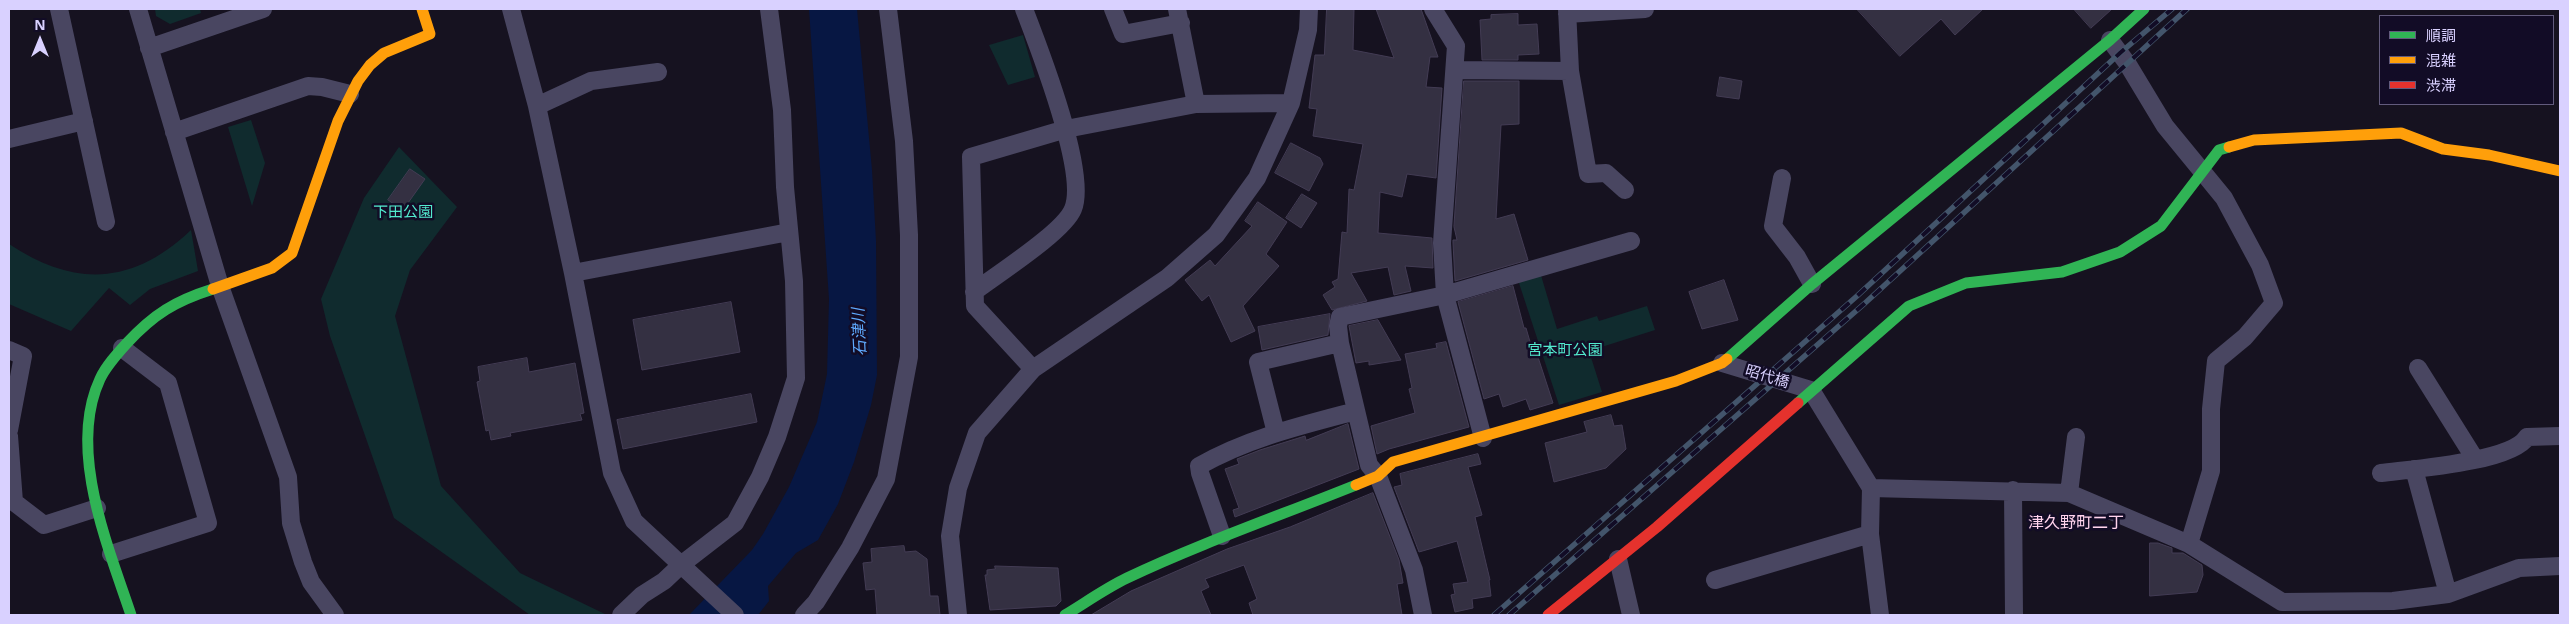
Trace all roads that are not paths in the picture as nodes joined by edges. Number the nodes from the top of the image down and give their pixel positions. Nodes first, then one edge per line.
1 (59, 9) edge
2 (138, 9) edge
3 (264, 9) edge
4 (422, 9) edge
5 (511, 9) edge
6 (769, 9) edge
7 (888, 9) edge
8 (1024, 9) edge
9 (1113, 9) edge
10 (1309, 9) edge
11 (1433, 9) edge
12 (1646, 9) edge
13 (2144, 9) edge
14 (1567, 12) edge
15 (1179, 16) edge
16 (2110, 40) junction
17 (149, 48) junction
18 (1455, 70) junction
19 (1570, 71) junction
20 (658, 72) dead end
21 (350, 94) junction
22 (1291, 102) junction
23 (1196, 104) junction
24 (537, 106) junction
25 (84, 121) junction
26 (1066, 129) junction
27 (174, 132) junction
28 (9, 138) edge
29 (2560, 171) edge
30 (2202, 172) junction
31 (1782, 178) dead end
32 (1625, 190) dead end
33 (106, 222) dead end
34 (790, 232) junction
35 (1631, 241) dead end
36 (573, 273) junction
37 (1812, 284) junction
38 (220, 286) junction
39 (974, 292) junction
40 (1445, 295) junction
41 (1340, 343) junction
42 (122, 348) junction
43 (9, 350) edge
44 (1722, 363) junction
45 (2418, 368) dead end
46 (1033, 369) junction
47 (1811, 390) junction
48 (1356, 411) junction
49 (9, 430) edge
50 (1276, 432) junction
51 (9, 436) edge
52 (2560, 436) edge
53 (2076, 437) dead end
54 (1484, 438) junction
55 (2475, 459) junction
56 (2414, 469) junction
57 (2381, 473) dead end
58 (1378, 476) junction
59 (1871, 488) junction
60 (2014, 490) junction
61 (2069, 493) junction
62 (97, 508) junction
63 (1870, 534) junction
64 (1222, 536) junction
65 (2189, 544) junction
66 (111, 554) junction
67 (1618, 558) junction
68 (2560, 566) edge
69 (686, 568) junction
70 (1714, 580) dead end
71 (2448, 594) junction
72 (1566, 608) edge
73 (131, 615) edge
74 (335, 615) edge
75 (621, 615) edge
76 (735, 615) edge
77 (804, 615) edge
78 (958, 615) edge
79 (1065, 615) edge
80 (1423, 615) edge
81 (1548, 615) edge
82 (1631, 615) edge
83 (1880, 615) edge
84 (2014, 615) edge

1 - 25 street
2 - 17 street
3 - 17 street
4 - 21 street
5 - 24 street
6 - 34 street
7 - 77 street
8 - 26 street
9 - 15 street
10 - 22 street
11 - 18 street
12 - 14 street
13 - 16 street
14 - 19 street
15 - 23 street
16 - 30 street
16 - 37 street
17 - 27 street
18 - 19 street
18 - 40 street
19 - 32 street
20 - 24 street
21 - 27 street
21 - 38 street
22 - 23 street
22 - 46 street
23 - 26 street
24 - 36 street
25 - 28 street
25 - 33 street
26 - 39 street
26 - 39 street
27 - 38 street
29 - 30 street
30 - 47 street
30 - 65 street
31 - 37 street
34 - 36 street
34 - 69 street
35 - 40 street
36 - 69 street
37 - 44 street
38 - 42 street
38 - 74 street
39 - 46 street
40 - 41 street
40 - 54 street
41 - 48 street
41 - 50 street
42 - 62 street
42 - 66 street
43 - 49 street
44 - 47 street, 昭代橋
44 - 54 street
45 - 55 street
46 - 78 street
47 - 59 street
47 - 67 street
48 - 50 street
48 - 58 street
50 - 64 street
51 - 62 street
52 - 55 street
53 - 61 street
54 - 58 street
55 - 56 street
56 - 57 street
56 - 71 street
58 - 64 street
58 - 80 street
59 - 60 street
59 - 63 street
60 - 61 street
60 - 84 street
61 - 65 street
62 - 66 street
63 - 70 street
63 - 83 street
64 - 79 street
65 - 71 street
66 - 73 street
67 - 72 street
67 - 82 street
68 - 71 street
69 - 75 street
69 - 76 street
72 - 81 street

